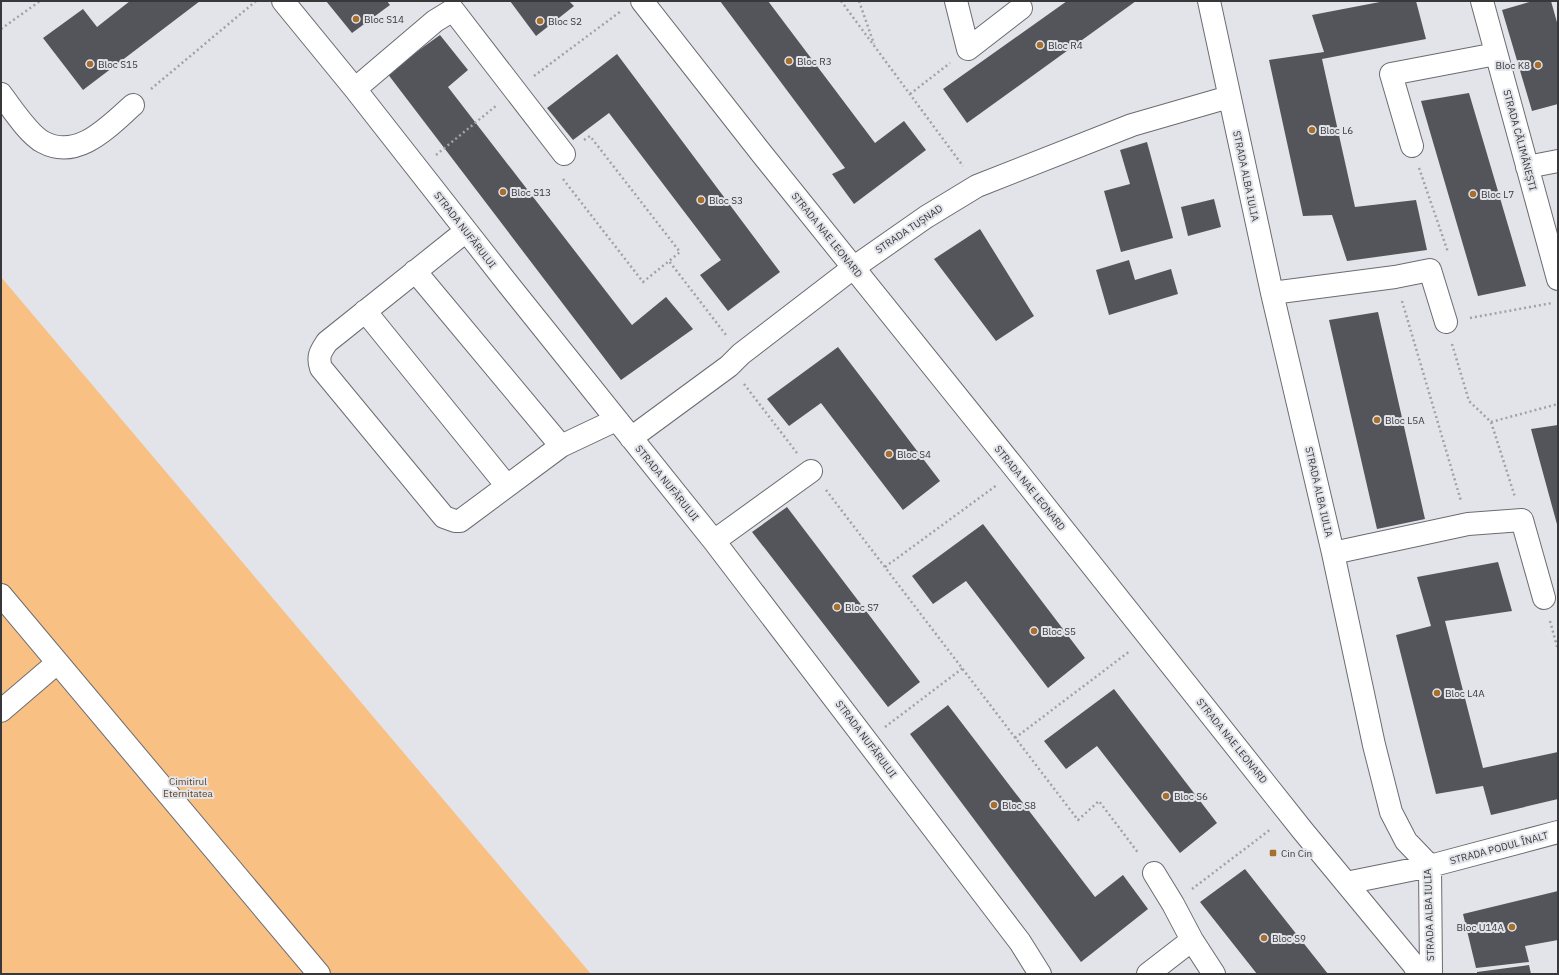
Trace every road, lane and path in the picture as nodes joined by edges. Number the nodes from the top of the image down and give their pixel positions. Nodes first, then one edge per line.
1 (40, 1) edge
2 (256, 1) edge
3 (283, 1) edge
4 (642, 1) edge
5 (841, 1) edge
6 (859, 1) edge
7 (956, 1) edge
8 (1209, 1) edge
9 (1482, 1) edge
10 (1021, 8) dead end
11 (1, 28) edge
12 (874, 46) junction
13 (968, 49) junction
14 (1496, 54) junction
15 (355, 89) junction
16 (1, 94) edge
17 (910, 94) junction
18 (1229, 97) junction
19 (133, 105) joint
20 (1412, 146) joint
21 (564, 154) junction
22 (1558, 161) edge
23 (1527, 167) junction
24 (977, 186) junction
25 (466, 231) junction
26 (669, 261) junction
27 (853, 268) junction
28 (1430, 270) junction
29 (416, 271) junction
30 (1395, 277) junction
31 (1558, 279) edge
32 (1272, 293) junction
33 (1558, 302) edge
34 (365, 311) junction
35 (1446, 322) junction
36 (735, 360) junction
37 (1558, 404) edge
38 (616, 420) junction
39 (1491, 422) junction
40 (631, 438) junction
41 (561, 446) junction
42 (811, 471) junction
43 (1017, 471) junction
44 (507, 486) junction
45 (1522, 520) junction
46 (1468, 524) junction
47 (714, 541) junction
48 (1333, 553) junction
49 (885, 566) junction
50 (1, 595) edge
51 (1544, 598) joint
52 (1148, 637) junction
53 (1558, 650) edge
54 (57, 663) junction
55 (963, 668) junction
56 (1, 711) edge
57 (1015, 738) junction
58 (867, 740) junction
59 (1290, 814) junction
60 (1558, 832) edge
61 (1430, 866) junction
62 (1154, 873) joint
63 (1346, 883) junction
64 (1173, 904) junction
65 (1192, 940) junction
66 (319, 974) edge
67 (1040, 974) edge
68 (1148, 974) edge
69 (1214, 974) edge
70 (1419, 974) edge
71 (1431, 974) edge

1 - 11 path
2 - 19 path
3 - 15 street, STRADA NUFĂRULUI
4 - 27 street, STRADA NAE LEONARD
5 - 12 path
6 - 12 path
7 - 13 street
8 - 18 street, STRADA ALBA IULIA
9 - 14 street, STRADA CĂLIMĂNEȘTI
10 - 13 street
12 - 17 path
13 - 17 path
14 - 20 street
14 - 23 street, STRADA CĂLIMĂNEȘTI
15 - 21 street
15 - 25 street, STRADA NUFĂRULUI
16 - 19 street
17 - 24 path
18 - 24 street, STRADA TUȘNAD
18 - 32 street, STRADA ALBA IULIA
20 - 28 path
21 - 26 path
21 - 26 path
22 - 23 street
23 - 31 street, STRADA CĂLIMĂNEȘTI
24 - 27 street, STRADA TUȘNAD
25 - 29 street
25 - 38 street, STRADA NUFĂRULUI
26 - 36 path
27 - 36 street, STRADA TUȘNAD
27 - 43 street, STRADA NAE LEONARD
28 - 30 street
28 - 35 street
29 - 34 street
29 - 41 street
30 - 32 street
30 - 46 path
32 - 48 street, STRADA ALBA IULIA
33 - 35 path
34 - 44 street
34 - 44 street
35 - 39 path
36 - 40 street, STRADA TUȘNAD
36 - 42 path
37 - 39 path
38 - 40 street, STRADA NUFĂRULUI
38 - 41 street
39 - 45 path
40 - 47 street, STRADA NUFĂRULUI
41 - 44 street
42 - 47 street
42 - 49 path
43 - 49 path
43 - 52 street, STRADA NAE LEONARD
45 - 46 street
45 - 51 street
46 - 48 street
47 - 58 street, STRADA NUFĂRULUI
48 - 61 street, STRADA ALBA IULIA
49 - 55 path
50 - 54 street
51 - 53 path
52 - 57 path
52 - 59 street, STRADA NAE LEONARD
54 - 56 street
54 - 66 street
55 - 57 path
55 - 58 path
57 - 62 path
58 - 67 street, STRADA NUFĂRULUI
59 - 63 street, STRADA NAE LEONARD
59 - 64 path
60 - 61 street, STRADA PODUL ÎNALT
61 - 63 street, STRADA PODUL ÎNALT
61 - 71 street, STRADA ALBA IULIA
62 - 64 street
63 - 70 street, STRADA NAE LEONARD
64 - 65 street
65 - 68 street
65 - 69 street

